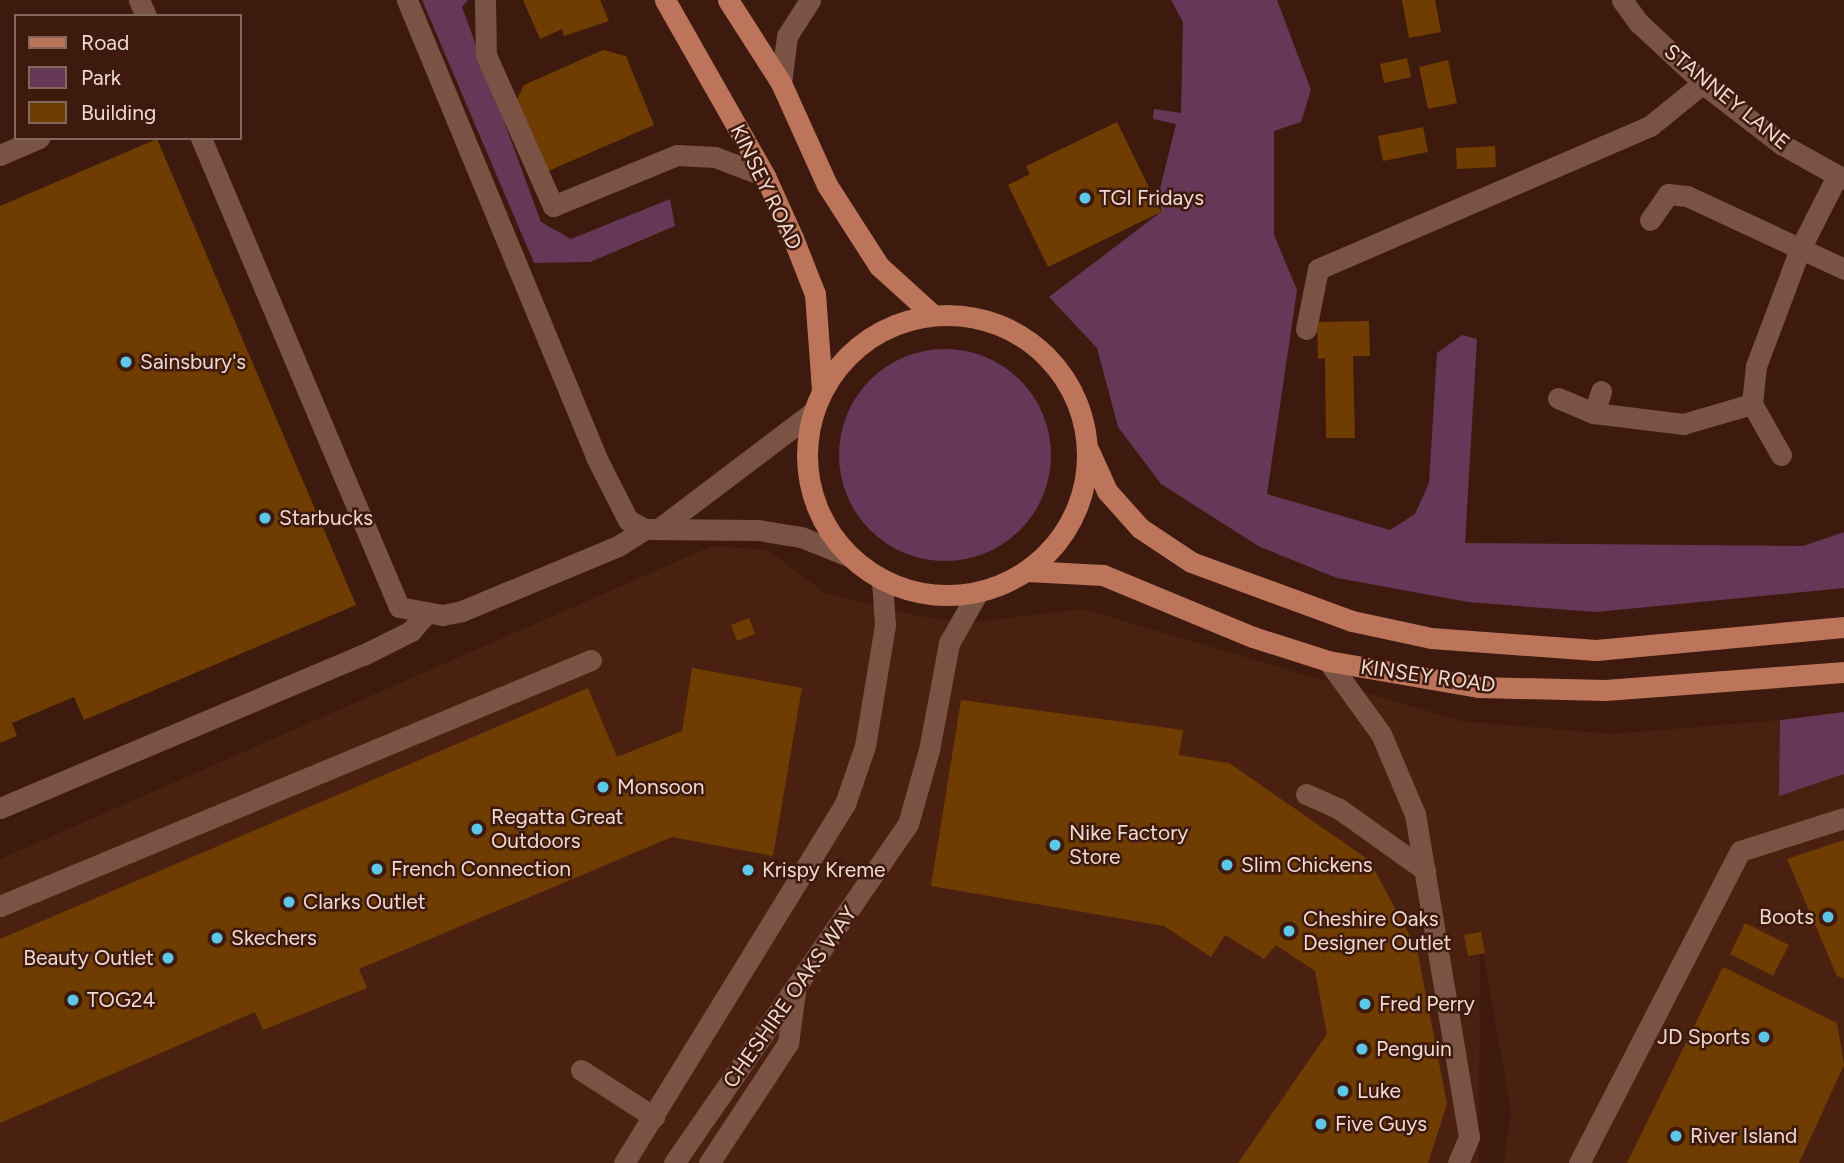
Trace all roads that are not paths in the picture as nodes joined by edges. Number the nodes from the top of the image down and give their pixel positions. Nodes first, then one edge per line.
1 (407, 0) edge
2 (485, 0) edge
3 (665, 0) edge
4 (728, 0) edge
5 (810, 0) edge
6 (1622, 0) edge
7 (781, 83) junction
8 (1703, 83) junction
9 (34, 140) edge
10 (202, 140) edge
11 (0, 155) edge
12 (765, 176) junction
13 (1841, 178) edge
14 (1650, 220) dead end
15 (1800, 249) junction
16 (1844, 269) edge
17 (933, 315) junction
18 (1306, 329) dead end
19 (822, 389) junction
20 (1601, 391) dead end
21 (1558, 398) dead end
22 (1752, 404) junction
23 (812, 413) junction
24 (1594, 413) junction
25 (1088, 449) junction
26 (1781, 455) dead end
27 (652, 528) junction
28 (849, 556) junction
29 (1027, 571) junction
30 (882, 582) junction
31 (978, 592) junction
32 (426, 614) junction
33 (1844, 626) edge
34 (591, 660) dead end
35 (1328, 661) junction
36 (1844, 672) edge
37 (1306, 794) dead end
38 (0, 808) edge
39 (1844, 818) edge
40 (1425, 870) junction
41 (0, 906) edge
42 (796, 986) junction
43 (581, 1070) dead end
44 (654, 1118) junction
45 (624, 1163) edge
46 (674, 1163) edge
47 (709, 1163) edge
48 (1458, 1163) edge
49 (1579, 1163) edge

1 - 27 street
2 - 12 street
3 - 12 main road, KINSEY ROAD
4 - 7 main road
5 - 7 street
6 - 8 street, STANNEY LANE
7 - 17 main road
8 - 13 street, STANNEY LANE
8 - 18 street
9 - 11 street
10 - 32 street
12 - 19 main road, KINSEY ROAD
13 - 15 street
14 - 15 street
15 - 16 street
15 - 22 street
17 - 19 main road
17 - 25 main road
19 - 23 main road
20 - 24 street
21 - 24 street
22 - 24 street
22 - 26 street
23 - 27 street
23 - 28 main road
25 - 29 main road
25 - 33 main road, KINSEY ROAD
27 - 28 street
27 - 32 street
28 - 30 main road
29 - 31 main road
29 - 35 main road, KINSEY ROAD
30 - 31 main road
30 - 44 street
31 - 42 street, CHESHIRE OAKS WAY
32 - 38 street
34 - 41 street
35 - 36 main road, KINSEY ROAD
35 - 40 street
37 - 40 street
39 - 49 street
40 - 48 street
42 - 46 street, CHESHIRE OAKS WAY
42 - 47 street
43 - 44 street
44 - 45 street

